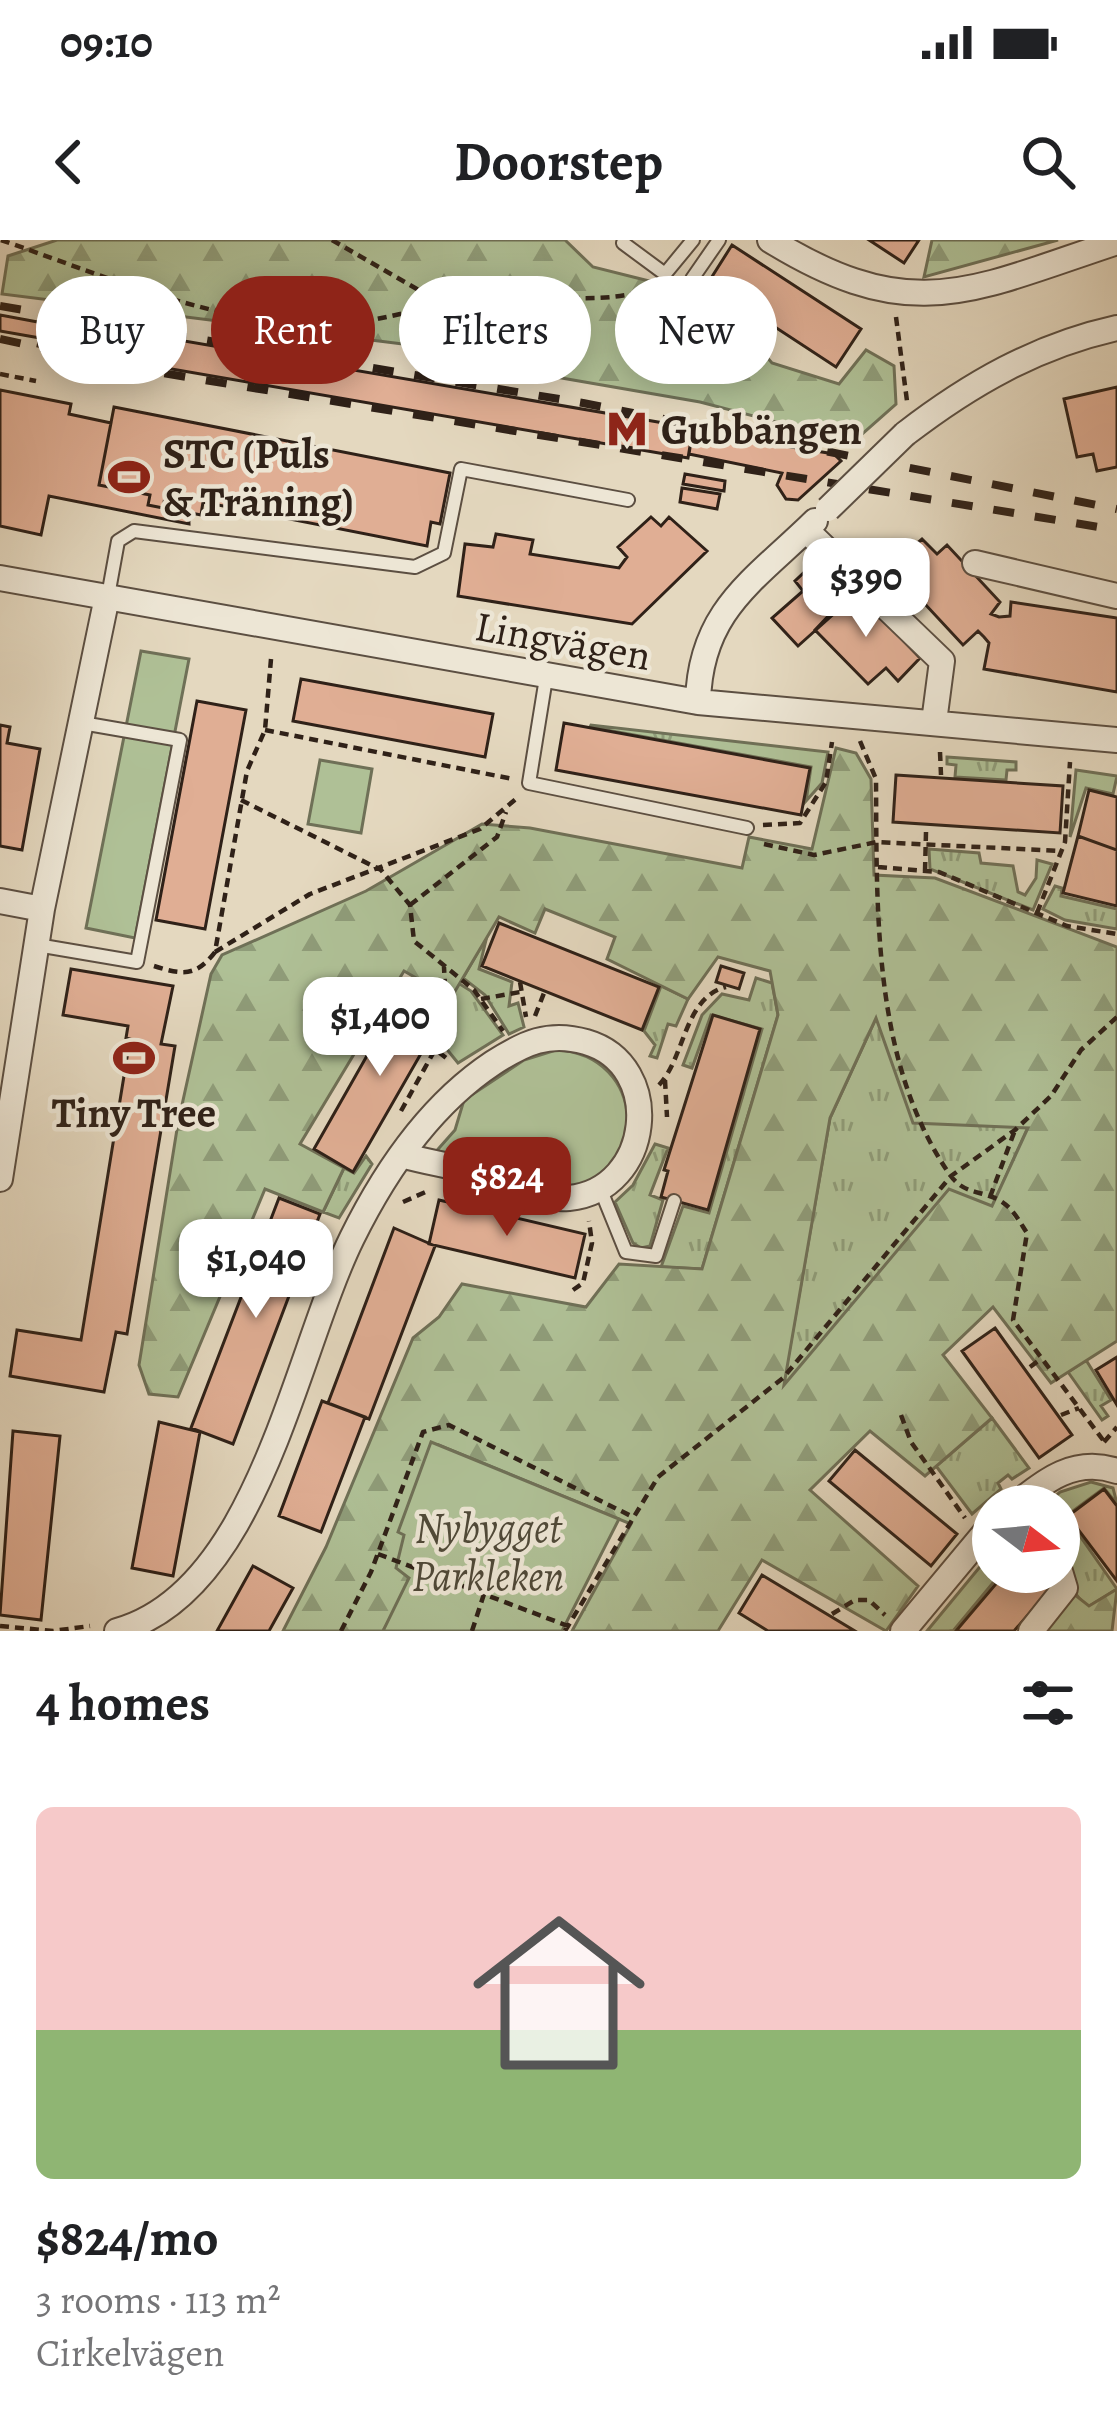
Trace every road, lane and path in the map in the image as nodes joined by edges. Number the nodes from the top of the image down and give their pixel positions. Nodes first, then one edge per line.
1 (1, 240) edge
2 (332, 240) edge
3 (693, 240) edge
4 (719, 240) edge
5 (770, 240) edge
6 (1117, 242) edge
7 (623, 243) dead end
8 (665, 274) junction
9 (693, 276) edge
10 (399, 279) edge
11 (897, 294) junction
12 (591, 299) edge
13 (399, 314) edge
14 (1117, 328) edge
15 (0, 374) edge
16 (36, 381) dead end
17 (908, 407) dead end
18 (628, 500) dead end
19 (806, 530) junction
20 (975, 563) dead end
21 (0, 578) edge
22 (1117, 596) edge
23 (107, 597) junction
24 (271, 659) dead end
25 (546, 678) junction
26 (698, 702) junction
27 (82, 723) junction
28 (266, 730) junction
29 (937, 734) junction
30 (1117, 740) edge
31 (860, 741) dead end
32 (832, 742) dead end
33 (1070, 756) dead end
34 (941, 775) dead end
35 (529, 783) junction
36 (241, 800) junction
37 (506, 812) junction
38 (764, 825) dead end
39 (747, 828) dead end
40 (926, 832) dead end
41 (877, 842) junction
42 (764, 844) dead end
43 (926, 846) junction
44 (1060, 851) junction
45 (878, 867) junction
46 (380, 870) junction
47 (925, 871) junction
48 (0, 901) edge
49 (410, 905) junction
50 (43, 909) junction
51 (1036, 915) junction
52 (1117, 934) edge
53 (37, 945) junction
54 (215, 952) junction
55 (137, 962) junction
56 (445, 967) junction
57 (520, 982) dead end
58 (726, 987) dead end
59 (520, 992) junction
60 (544, 993) dead end
61 (481, 999) junction
62 (1117, 1017) edge
63 (546, 1024) dead end
64 (529, 1029) dead end
65 (512, 1036) dead end
66 (427, 1043) dead end
67 (435, 1048) junction
68 (459, 1069) dead end
69 (650, 1092) dead end
70 (400, 1120) dead end
71 (1015, 1130) junction
72 (402, 1155) junction
73 (951, 1176) junction
74 (0, 1179) edge
75 (433, 1189) dead end
76 (603, 1195) junction
77 (990, 1196) junction
78 (674, 1201) dead end
79 (394, 1208) dead end
80 (573, 1291) dead end
81 (1042, 1358) junction
82 (1030, 1367) dead end
83 (1078, 1408) junction
84 (902, 1415) dead end
85 (1061, 1415) dead end
86 (1117, 1427) edge
87 (1104, 1442) junction
88 (1115, 1469) edge
89 (1046, 1485) edge
90 (972, 1512) edge
91 (631, 1516) junction
92 (972, 1547) edge
93 (378, 1554) junction
94 (1061, 1593) edge
95 (484, 1594) junction
96 (832, 1614) dead end
97 (0, 1626) edge
98 (107, 1628) edge
99 (566, 1628) edge
100 (341, 1631) edge
101 (472, 1631) edge
102 (903, 1631) edge
103 (1031, 1631) edge

1 - 13 path
2 - 10 path
3 - 8 lane
4 - 9 lane
5 - 11 street
6 - 11 street
7 - 8 lane
8 - 12 path
11 - 17 path
14 - 19 street, bridge
15 - 16 path
18 - 23 lane
19 - 26 street
19 - 29 street
20 - 22 street
21 - 23 street, Lingvägen
23 - 25 street, Lingvägen
23 - 27 street
24 - 28 path
25 - 26 street, Lingvägen
25 - 35 lane
26 - 29 street, Lingvägen
27 - 50 street
27 - 55 lane
28 - 35 path
28 - 36 path
29 - 30 street, Lingvägen
29 - 34 path
31 - 41 path
32 - 38 path
33 - 44 path
35 - 37 path
35 - 39 lane
36 - 46 path
36 - 54 path
37 - 46 path
37 - 49 path
40 - 43 path
41 - 42 path
41 - 43 path
41 - 45 path
43 - 44 path
43 - 47 path
44 - 51 path
45 - 47 path
45 - 73 path
46 - 49 path
46 - 54 path
47 - 51 path
48 - 50 street
49 - 56 path
50 - 53 street
51 - 52 path
53 - 55 lane
53 - 74 street
54 - 55 path
56 - 61 path
56 - 67 path
57 - 59 path
58 - 69 path
59 - 61 path
59 - 64 path
60 - 63 path
61 - 65 path
62 - 71 path
66 - 67 path
67 - 68 path
67 - 70 path
71 - 73 path
71 - 77 path
72 - 76 street
72 - 76 street
72 - 98 street
73 - 77 path
73 - 91 path
75 - 79 path
76 - 78 lane
76 - 80 path
77 - 81 path
81 - 82 path
81 - 83 path
83 - 85 path
83 - 87 path
84 - 90 path
86 - 87 path
87 - 88 path
88 - 89 street
91 - 93 path
91 - 99 path
92 - 102 street
93 - 95 path
93 - 100 path
94 - 103 street
95 - 99 path
95 - 101 path
96 - 102 path
97 - 98 path

